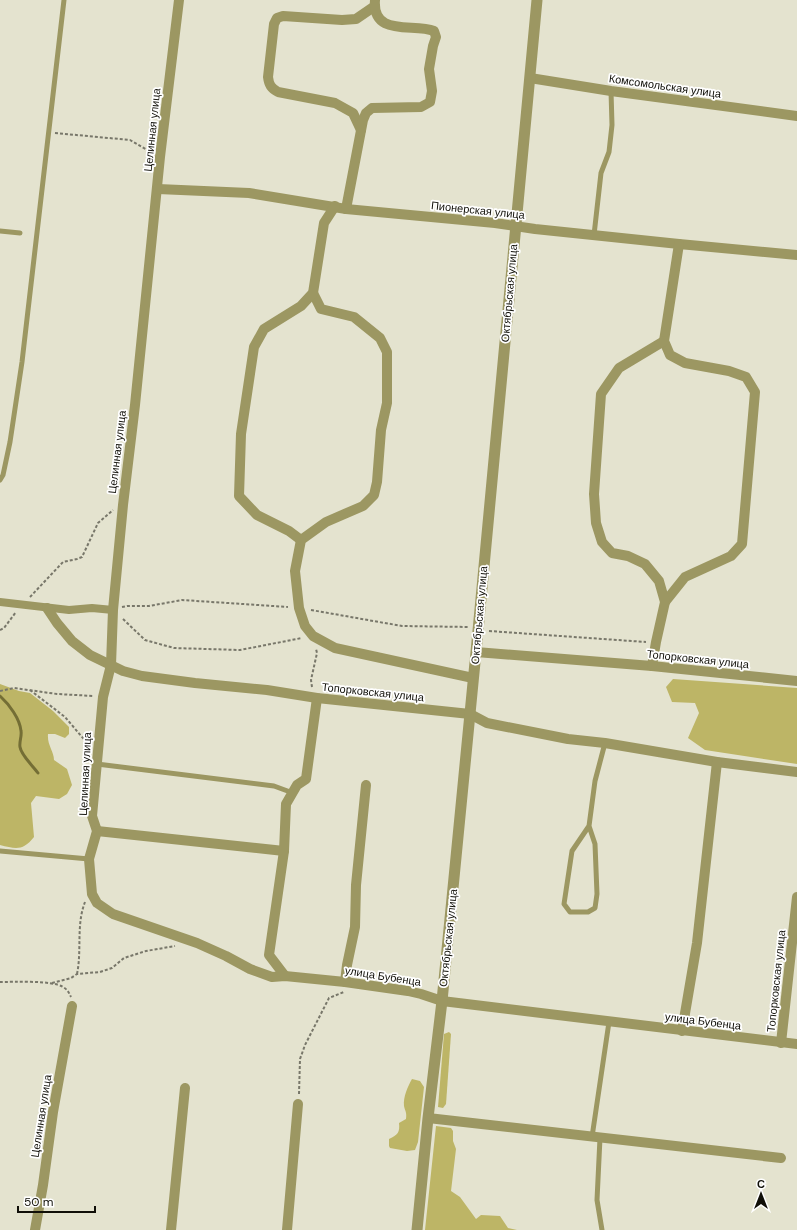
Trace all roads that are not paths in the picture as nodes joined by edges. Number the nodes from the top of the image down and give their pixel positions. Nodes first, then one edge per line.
1 (64, 0) edge
2 (179, 0) edge
3 (537, 0) edge
4 (375, 3) edge
5 (530, 78) junction
6 (611, 91) junction
7 (797, 116) edge
8 (361, 130) junction
9 (158, 189) junction
10 (335, 206) junction
11 (346, 209) junction
12 (515, 226) junction
13 (0, 231) edge
14 (20, 233) dead end
15 (594, 235) junction
16 (679, 244) junction
17 (797, 255) edge
18 (313, 292) junction
19 (664, 341) junction
20 (0, 480) edge
21 (301, 540) junction
22 (0, 602) edge
23 (664, 602) junction
24 (47, 608) junction
25 (113, 610) junction
26 (476, 652) junction
27 (111, 665) junction
28 (652, 666) junction
29 (473, 678) junction
30 (797, 681) edge
31 (317, 698) junction
32 (470, 714) junction
33 (605, 743) junction
34 (717, 762) junction
35 (97, 764) junction
36 (797, 772) edge
37 (366, 786) dead end
38 (293, 793) junction
39 (589, 826) junction
40 (97, 831) junction
41 (0, 851) edge
42 (284, 851) junction
43 (89, 859) junction
44 (797, 897) edge
45 (97, 903) joint
46 (285, 976) junction
47 (345, 982) junction
48 (442, 1001) junction
49 (72, 1006) road end
50 (609, 1022) junction
51 (682, 1031) junction
52 (781, 1043) junction
53 (797, 1044) edge
54 (185, 1088) dead end
55 (298, 1104) road end
56 (428, 1118) junction
57 (596, 1138) junction
58 (781, 1158) dead end
59 (35, 1230) edge
60 (172, 1230) edge
61 (287, 1230) edge
62 (417, 1230) edge
63 (602, 1230) edge

1 - 20 lane
2 - 9 street, Целинная улица
3 - 5 street, Октябрьская улица
4 - 8 street
4 - 8 street
5 - 6 street, Комсомольская улица
5 - 12 street, Октябрьская улица
6 - 7 street, Комсомольская улица
6 - 15 lane
8 - 11 street
9 - 10 street, Пионерская улица
9 - 25 street, Целинная улица
10 - 11 street, Пионерская улица
10 - 18 street
11 - 12 street, Пионерская улица
12 - 15 street, Пионерская улица
12 - 26 street, Октябрьская улица
13 - 14 lane
15 - 16 street, Пионерская улица
16 - 17 street, Пионерская улица
16 - 19 street
18 - 21 street
18 - 21 street
19 - 23 street
19 - 23 street
21 - 29 street
22 - 24 street
23 - 28 street
24 - 25 street
24 - 27 street, Топорковская улица
25 - 27 street, Целинная улица
26 - 28 street, Топорковская улица
26 - 29 street, Октябрьская улица
27 - 31 street, Топорковская улица
27 - 35 street, Целинная улица
28 - 30 street, Топорковская улица
29 - 32 street, Октябрьская улица
31 - 32 street, Топорковская улица
31 - 38 street
32 - 33 street, Топорковская улица
32 - 48 street, Октябрьская улица
33 - 34 street, Топорковская улица
33 - 39 lane
34 - 36 street, Топорковская улица
34 - 51 street
35 - 38 lane
35 - 40 street, Целинная улица
37 - 47 street
38 - 42 street
39 - 39 lane
40 - 42 street
40 - 43 street, Целинная улица
41 - 43 lane
42 - 46 street
43 - 45 street, Целинная улица
44 - 52 street, Топорковская улица
45 - 46 street, улица Бубенца
46 - 47 street, улица Бубенца
47 - 48 street, улица Бубенца
48 - 50 street, улица Бубенца
48 - 56 street, Октябрьская улица
49 - 59 street, Целинная улица
50 - 51 street, улица Бубенца
50 - 57 lane
51 - 52 street, улица Бубенца
52 - 53 street, улица Бубенца
54 - 60 street
55 - 61 street
56 - 57 street
56 - 62 street, Октябрьская улица
57 - 58 street
57 - 63 lane

